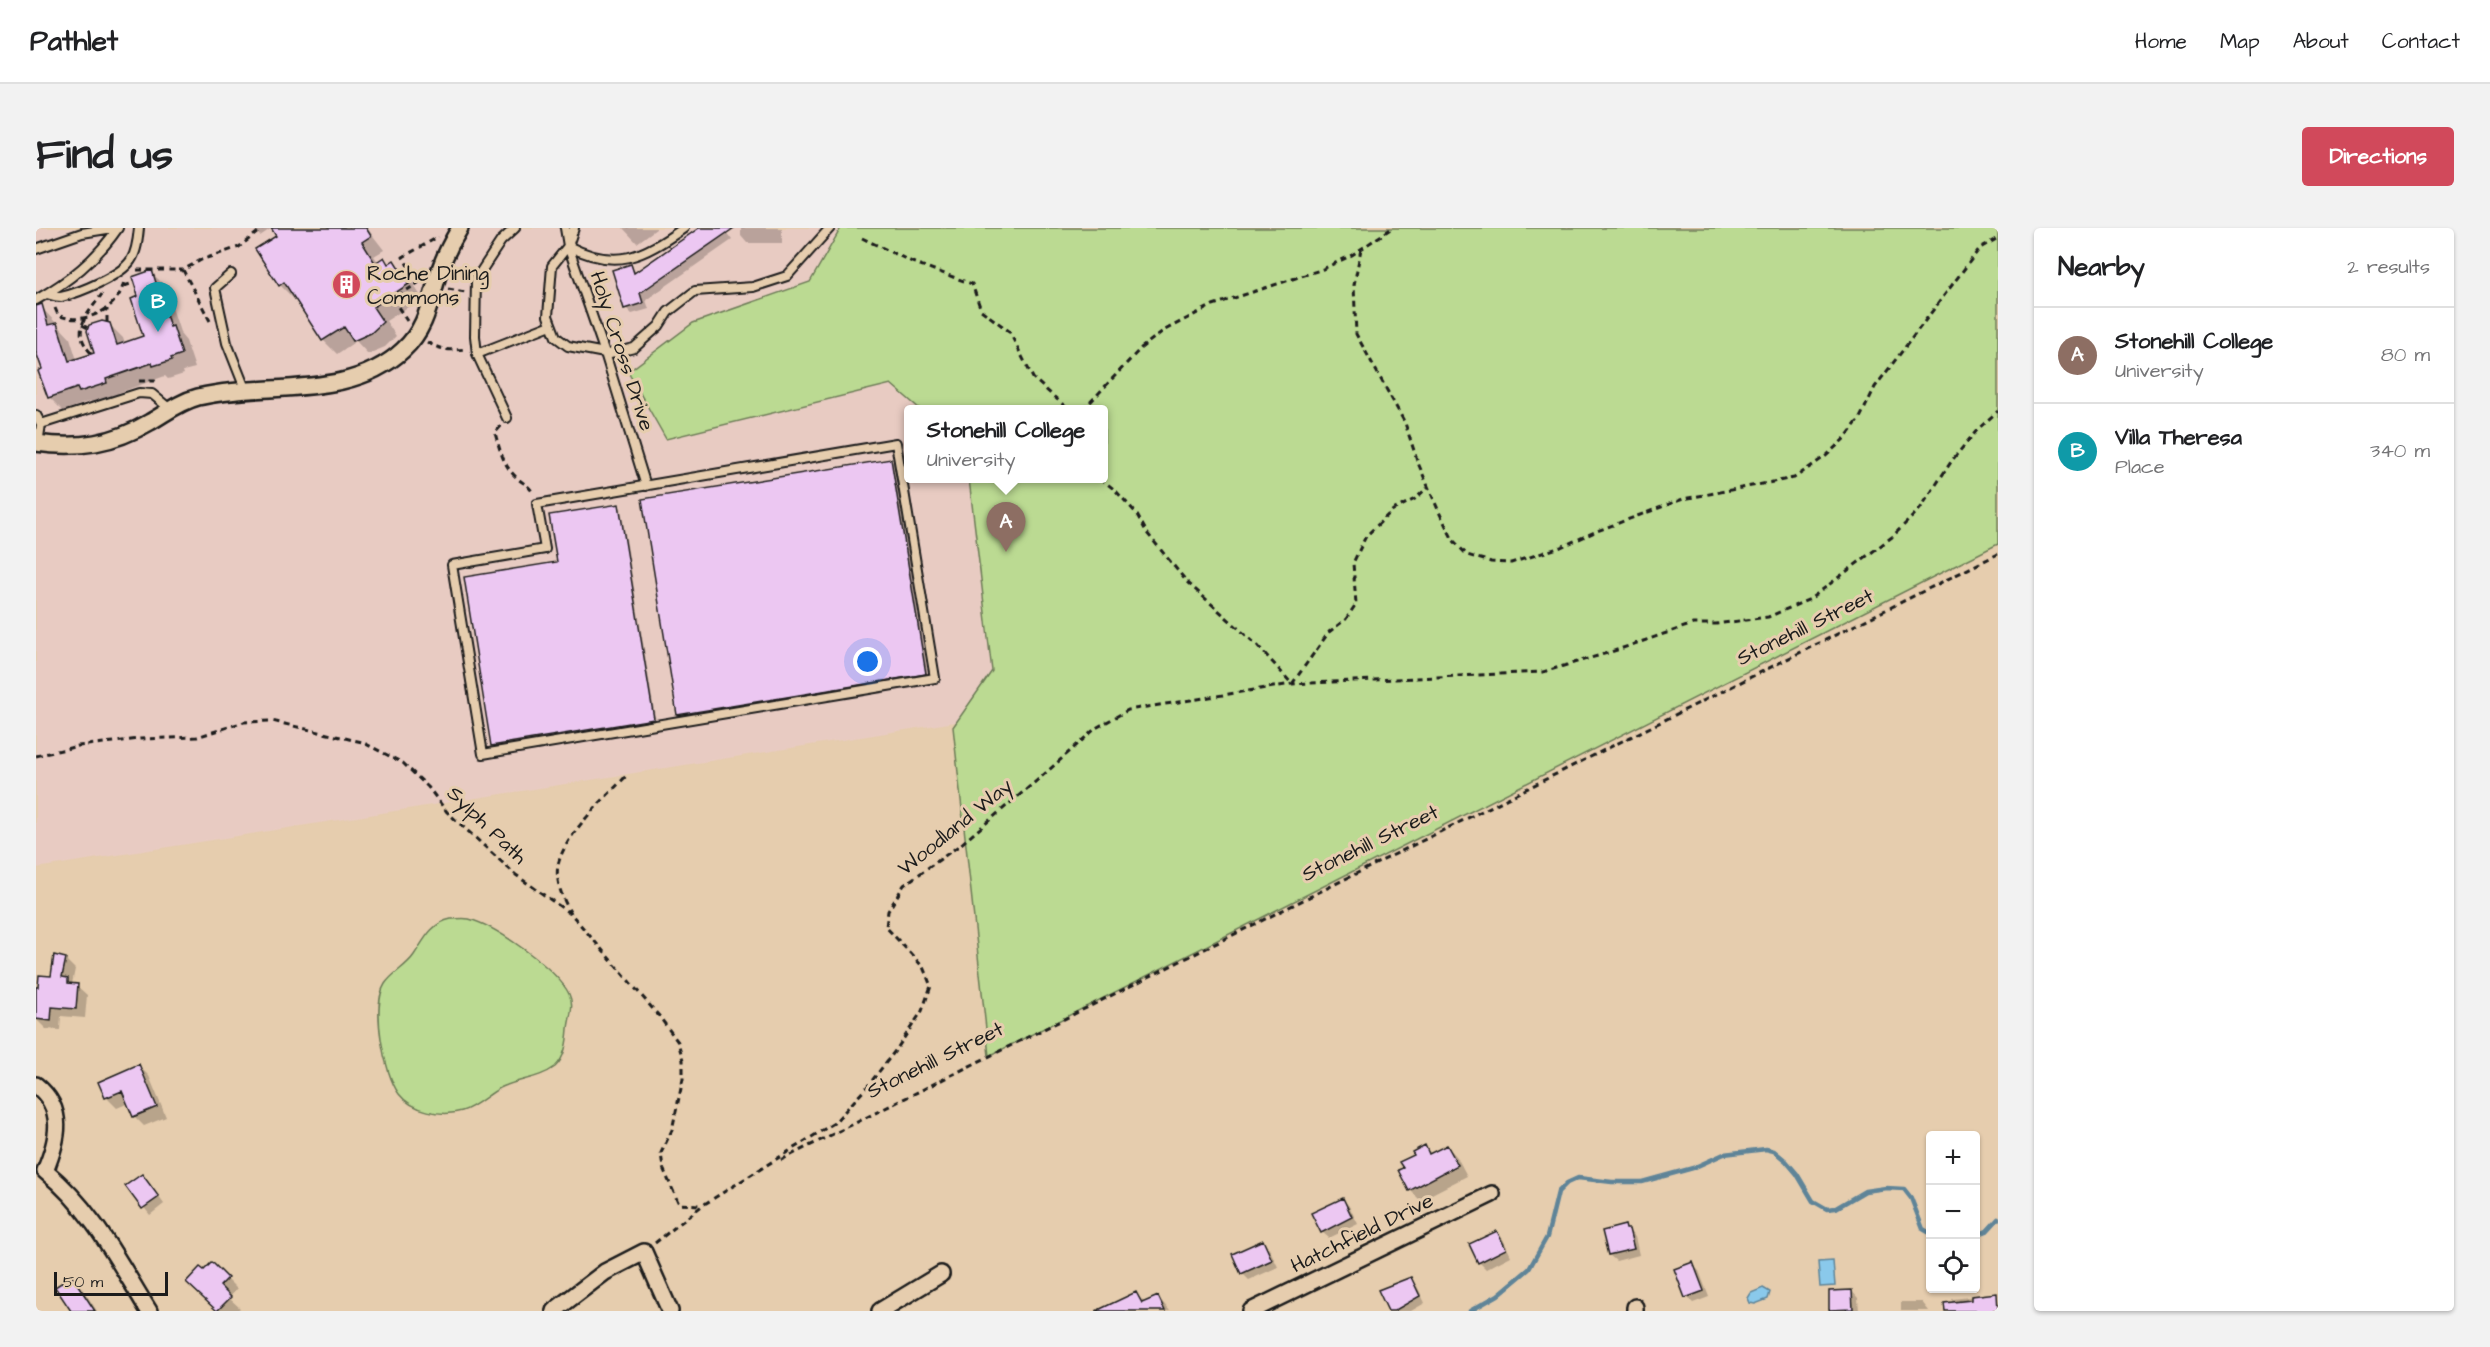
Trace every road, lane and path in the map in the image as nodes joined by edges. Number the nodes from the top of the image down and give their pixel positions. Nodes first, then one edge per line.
1 (113, 228) edge
2 (118, 228) edge
3 (139, 228) edge
4 (263, 228) edge
5 (460, 228) edge
6 (515, 228) edge
7 (565, 228) edge
8 (574, 228) edge
9 (684, 228) edge
10 (830, 228) edge
11 (1392, 228) edge
12 (443, 234) dead end
13 (862, 238) dead end
14 (1998, 238) edge
15 (568, 246) junction
16 (36, 249) edge
17 (1362, 249) junction
18 (183, 270) junction
19 (122, 272) junction
20 (231, 274) dead end
21 (134, 283) dead end
22 (124, 286) junction
23 (446, 289) dead end
24 (105, 290) dead end
25 (47, 294) junction
26 (475, 294) junction
27 (59, 297) junction
28 (36, 300) edge
29 (107, 309) junction
30 (86, 317) junction
31 (107, 322) dead end
32 (82, 325) junction
33 (551, 325) junction
34 (88, 328) dead end
35 (214, 328) dead end
36 (411, 328) dead end
37 (426, 341) dead end
38 (477, 351) junction
39 (91, 353) dead end
40 (605, 353) junction
41 (132, 382) dead end
42 (161, 386) dead end
43 (246, 391) junction
44 (1063, 405) edge
45 (1088, 405) edge
46 (170, 409) junction
47 (1998, 411) edge
48 (36, 415) edge
49 (507, 418) joint
50 (41, 424) junction
51 (37, 444) edge
52 (1106, 483) edge
53 (646, 486) junction
54 (1428, 488) junction
55 (537, 504) junction
56 (1998, 554) edge
57 (1292, 684) junction
58 (36, 756) edge
59 (628, 774) dead end
60 (572, 915) junction
61 (36, 1085) edge
62 (766, 1167) junction
63 (41, 1172) edge
64 (1492, 1194) dead end
65 (703, 1205) junction
66 (644, 1252) junction
67 (941, 1274) dead end
68 (149, 1311) edge
69 (554, 1311) edge
70 (670, 1311) edge
71 (880, 1311) edge
72 (1251, 1311) edge

1 - 16 lane
2 - 25 lane
3 - 19 lane
4 - 18 path
5 - 43 street
6 - 26 lane
7 - 15 lane, Holy Cross Drive
8 - 15 lane
9 - 15 lane
10 - 40 lane
11 - 17 path
12 - 36 path
13 - 44 path
14 - 54 path
15 - 33 lane
15 - 40 lane, Holy Cross Drive
17 - 45 path
17 - 54 path
18 - 19 path
18 - 35 path
19 - 22 path
19 - 27 lane
20 - 43 lane
21 - 22 path
22 - 29 path
23 - 26 path
24 - 30 path
25 - 27 lane
25 - 28 lane
26 - 38 lane
27 - 30 path
29 - 30 path
29 - 31 path
30 - 32 path
32 - 34 path
32 - 39 path
33 - 38 lane
33 - 40 lane
37 - 38 path
38 - 49 lane
40 - 53 lane, Holy Cross Drive
41 - 42 path
43 - 46 street
46 - 50 lane
46 - 51 street
47 - 57 path
48 - 50 lane
49 - 55 path
50 - 51 lane
52 - 57 path
53 - 55 lane
53 - 55 lane
54 - 57 path
56 - 62 path, Stonehill Street
57 - 62 path, Woodland Way
58 - 60 path, Sylph Path
59 - 60 path
60 - 65 path, Sylph Path
61 - 63 street
62 - 65 path
63 - 68 street
64 - 72 street, Hatchfield Drive
65 - 66 path
66 - 69 street
66 - 70 street
67 - 71 street

